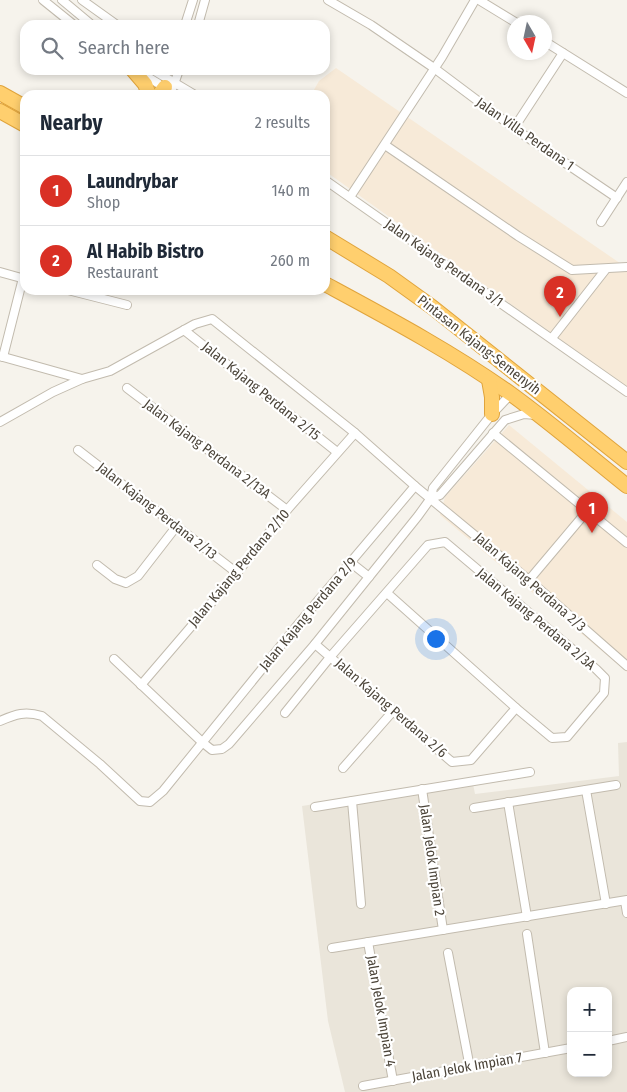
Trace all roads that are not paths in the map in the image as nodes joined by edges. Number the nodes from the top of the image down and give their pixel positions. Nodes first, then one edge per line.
1 (43, 0) edge
2 (62, 0) edge
3 (194, 0) edge
4 (205, 0) edge
5 (328, 0) edge
6 (475, 0) edge
7 (479, 0) edge
8 (87, 2) edge
9 (61, 14) junction
10 (81, 16) junction
11 (507, 17) edge
12 (68, 20) edge
13 (81, 20) edge
14 (86, 20) edge
15 (110, 20) edge
16 (187, 20) edge
17 (199, 20) edge
18 (552, 46) edge
19 (563, 53) junction
20 (434, 68) junction
21 (139, 75) edge
22 (144, 75) edge
23 (157, 75) edge
24 (176, 75) edge
25 (169, 89) edge
26 (147, 90) edge
27 (0, 93) edge
28 (627, 93) edge
29 (20, 104) edge
30 (0, 111) edge
31 (20, 122) edge
32 (514, 128) junction
33 (385, 145) junction
34 (627, 182) edge
35 (330, 183) edge
36 (350, 197) junction
37 (617, 198) junction
38 (601, 222) dead end
39 (330, 240) edge
40 (627, 267) edge
41 (606, 269) junction
42 (0, 272) edge
43 (20, 277) edge
44 (330, 287) edge
45 (20, 292) edge
46 (88, 295) edge
47 (127, 305) dead end
48 (184, 330) junction
49 (552, 338) junction
50 (2, 357) edge
51 (82, 378) junction
52 (489, 380) junction
53 (127, 388) dead end
54 (627, 392) edge
55 (511, 394) junction
56 (492, 414) junction
57 (538, 415) junction
58 (0, 422) edge
59 (355, 433) junction
60 (493, 433) junction
61 (78, 450) dead end
62 (337, 452) junction
63 (627, 462) edge
64 (415, 486) junction
65 (627, 486) edge
66 (431, 498) junction
67 (287, 510) junction
68 (588, 510) junction
69 (176, 527) junction
70 (627, 543) edge
71 (350, 562) junction
72 (97, 565) dead end
73 (236, 573) junction
74 (369, 577) junction
75 (529, 580) junction
76 (387, 593) junction
77 (315, 644) junction
78 (331, 656) junction
79 (114, 659) dead end
80 (627, 666) edge
81 (141, 685) junction
82 (516, 708) junction
83 (394, 710) junction
84 (285, 713) dead end
85 (0, 721) edge
86 (202, 742) junction
87 (342, 768) dead end
88 (530, 772) dead end
89 (616, 785) dead end
90 (422, 789) junction
91 (586, 790) junction
92 (352, 801) junction
93 (508, 802) junction
94 (315, 807) dead end
95 (474, 808) dead end
96 (626, 901) edge
97 (361, 904) dead end
98 (606, 904) junction
99 (627, 913) edge
100 (526, 917) junction
101 (443, 930) junction
102 (527, 934) dead end
103 (368, 942) junction
104 (332, 948) dead end
105 (448, 953) dead end
106 (627, 1037) edge
107 (612, 1040) edge
108 (567, 1049) edge
109 (545, 1053) junction
110 (470, 1068) junction
111 (393, 1081) junction
112 (362, 1086) dead end

1 - 9 street
2 - 10 street
3 - 16 street
4 - 17 street
5 - 20 street, Jalan Villa Perdana 1
6 - 20 street
7 - 11 street
8 - 10 street
8 - 15 street
9 - 10 street
9 - 12 street
10 - 13 street
10 - 14 street
18 - 19 street
19 - 28 street
19 - 32 street
20 - 32 street, Jalan Villa Perdana 1
20 - 33 street
21 - 26 highway
22 - 25 street
23 - 25 street
24 - 25 street
27 - 29 highway
30 - 31 highway
32 - 37 street, Jalan Villa Perdana 1
33 - 36 street
33 - 41 street
34 - 37 street
35 - 36 street, Jalan Kajang Perdana 3/1
36 - 49 street, Jalan Kajang Perdana 3/1
37 - 38 street
39 - 63 highway, Pintasan Kajang-Semenyih
40 - 41 street
41 - 49 street
42 - 43 street
44 - 52 highway, Pintasan Kajang-Semenyih
45 - 50 street
46 - 47 street
48 - 51 street
48 - 59 street, Jalan Kajang Perdana 2/3
48 - 62 street, Jalan Kajang Perdana 2/15
49 - 54 street, Jalan Kajang Perdana 3/1
50 - 51 street
51 - 58 street
52 - 55 highway, Pintasan Kajang-Semenyih
52 - 56 highway
53 - 67 street, Jalan Kajang Perdana 2/13A
55 - 56 street
55 - 57 highway, Pintasan Kajang-Semenyih
56 - 66 street
57 - 60 street
57 - 65 highway, Pintasan Kajang-Semenyih
59 - 62 street, Jalan Kajang Perdana 2/10
59 - 64 street, Jalan Kajang Perdana 2/3
60 - 66 street
60 - 68 street
61 - 69 street, Jalan Kajang Perdana 2/13
62 - 67 street, Jalan Kajang Perdana 2/10
64 - 66 street, Jalan Kajang Perdana 2/3
64 - 71 street, Jalan Kajang Perdana 2/9
66 - 74 street
66 - 75 street, Jalan Kajang Perdana 2/3
67 - 73 street, Jalan Kajang Perdana 2/10
68 - 70 street
68 - 75 street
69 - 72 street
69 - 73 street, Jalan Kajang Perdana 2/13
71 - 74 street
71 - 86 street, Jalan Kajang Perdana 2/9
73 - 81 street, Jalan Kajang Perdana 2/10
74 - 77 street
75 - 80 street, Jalan Kajang Perdana 2/3
76 - 78 street
76 - 82 street
76 - 82 street, Jalan Kajang Perdana 2/3A
77 - 78 street, Jalan Kajang Perdana 2/6
77 - 86 street
78 - 83 street, Jalan Kajang Perdana 2/6
78 - 84 street
79 - 81 street
81 - 86 street
82 - 83 street, Jalan Kajang Perdana 2/6
83 - 87 street
85 - 86 street, Jalan Kajang Perdana 2/9
88 - 90 street
89 - 91 street
90 - 92 street
90 - 101 street, Jalan Jelok Impian 2
91 - 93 street
91 - 98 street
92 - 94 street
92 - 97 street
93 - 95 street
93 - 100 street
96 - 98 street
96 - 99 street
98 - 100 street
100 - 101 street
101 - 103 street
102 - 109 street
103 - 104 street
103 - 111 street, Jalan Jelok Impian 4
105 - 110 street
106 - 107 street
108 - 109 street, Jalan Jelok Impian 7
109 - 110 street, Jalan Jelok Impian 7
110 - 111 street, Jalan Jelok Impian 7
111 - 112 street, Jalan Jelok Impian 7

